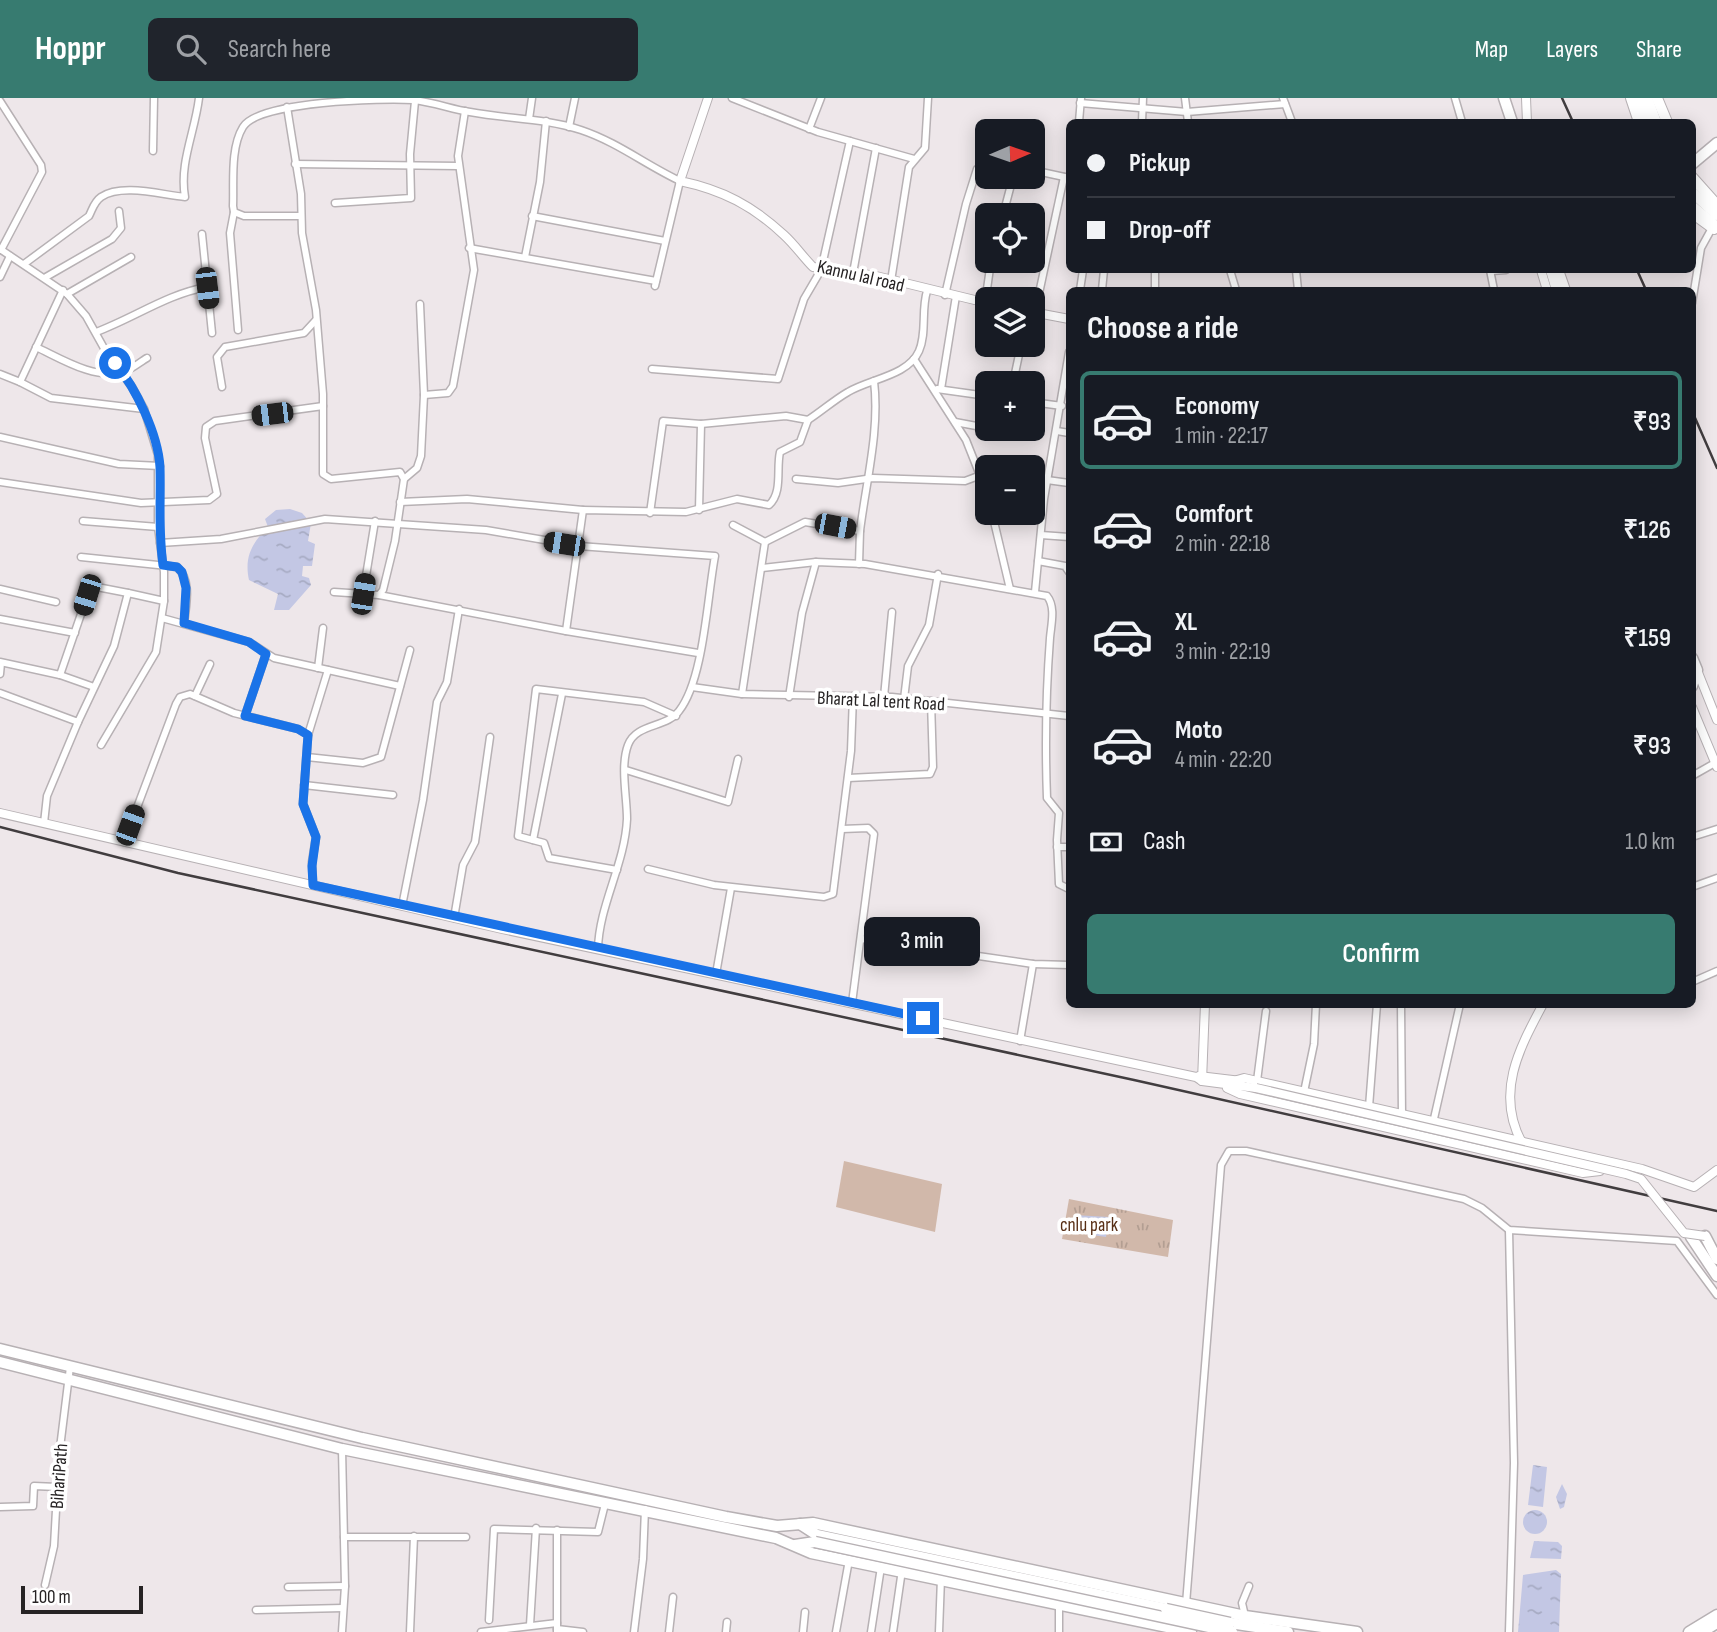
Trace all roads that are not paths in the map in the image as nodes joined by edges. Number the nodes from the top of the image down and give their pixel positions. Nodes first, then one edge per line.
1 (154, 98) edge
2 (199, 98) edge
3 (532, 98) edge
4 (575, 98) edge
5 (708, 98) edge
6 (732, 98) edge
7 (821, 98) edge
8 (928, 98) edge
9 (1143, 98) edge
10 (1185, 98) edge
11 (1455, 98) edge
12 (1504, 98) edge
13 (1526, 98) edge
14 (1631, 98) edge
15 (1637, 98) edge
16 (1647, 98) edge
17 (1657, 98) edge
18 (428, 100) edge
19 (0, 101) edge
20 (415, 101) junction
21 (1081, 101) edge
22 (1284, 101) edge
23 (287, 107) junction
24 (1143, 108) junction
25 (465, 111) junction
26 (1187, 112) junction
27 (529, 119) junction
28 (1079, 119) edge
29 (1142, 119) edge
30 (1188, 119) edge
31 (1291, 119) edge
32 (1461, 119) edge
33 (1511, 119) edge
34 (1527, 119) edge
35 (1638, 119) edge
36 (1645, 119) edge
37 (1655, 119) edge
38 (1666, 119) edge
39 (545, 121) junction
40 (569, 127) junction
41 (809, 129) junction
42 (850, 141) junction
43 (1717, 143) edge
44 (876, 148) junction
45 (153, 151) dead end
46 (914, 159) junction
47 (1696, 161) edge
48 (295, 164) junction
49 (458, 166) junction
50 (410, 167) junction
51 (1045, 173) edge
52 (975, 174) edge
53 (1066, 177) edge
54 (680, 181) junction
55 (1066, 181) edge
56 (1696, 181) edge
57 (1696, 196) edge
58 (335, 203) dead end
59 (1717, 205) edge
60 (1696, 210) edge
61 (119, 211) dead end
62 (234, 212) junction
63 (1717, 215) edge
64 (301, 216) junction
65 (532, 216) junction
66 (1696, 216) edge
67 (1715, 228) edge
68 (202, 234) dead end
69 (665, 240) junction
70 (469, 248) junction
71 (0, 250) edge
72 (10, 256) junction
73 (131, 257) dead end
74 (525, 257) junction
75 (24, 264) junction
76 (821, 270) junction
77 (853, 273) junction
78 (0, 277) edge
79 (46, 277) junction
80 (891, 281) junction
81 (1040, 287) edge
82 (1695, 287) edge
83 (207, 288) junction
84 (927, 291) junction
85 (65, 292) junction
86 (945, 295) junction
87 (956, 296) junction
88 (975, 300) edge
89 (420, 304) dead end
90 (1045, 314) edge
91 (1066, 318) edge
92 (317, 320) junction
93 (238, 330) dead end
94 (96, 332) junction
95 (212, 333) dead end
96 (36, 347) junction
97 (148, 358) dead end
98 (914, 359) junction
99 (652, 369) dead end
100 (123, 372) junction
101 (0, 374) edge
102 (1066, 375) edge
103 (874, 381) junction
104 (20, 382) junction
105 (222, 387) dead end
106 (932, 388) junction
107 (941, 389) junction
108 (975, 394) edge
109 (424, 395) junction
110 (1045, 404) edge
111 (323, 406) junction
112 (1062, 406) junction
113 (144, 409) junction
114 (808, 421) junction
115 (955, 422) junction
116 (701, 424) junction
117 (975, 426) edge
118 (1057, 431) junction
119 (1066, 432) edge
120 (0, 437) edge
121 (975, 459) edge
122 (160, 466) junction
123 (975, 477) edge
124 (404, 479) junction
125 (796, 479) dead end
126 (1047, 480) junction
127 (866, 481) junction
128 (0, 482) edge
129 (1066, 483) edge
130 (400, 502) junction
131 (158, 504) junction
132 (583, 510) junction
133 (699, 510) junction
134 (650, 513) junction
135 (375, 521) junction
136 (83, 522) dead end
137 (398, 522) junction
138 (733, 524) dead end
139 (995, 525) edge
140 (158, 527) junction
141 (860, 531) junction
142 (1041, 535) junction
143 (1066, 537) edge
144 (765, 542) junction
145 (160, 543) junction
146 (579, 546) junction
147 (81, 557) dead end
148 (1038, 561) junction
149 (816, 562) junction
150 (859, 564) junction
151 (163, 565) junction
152 (762, 568) junction
153 (1066, 568) edge
154 (938, 575) junction
155 (0, 589) edge
156 (1010, 589) junction
157 (334, 592) dead end
158 (1035, 592) junction
159 (128, 593) junction
160 (363, 594) junction
161 (379, 596) junction
162 (164, 601) junction
163 (56, 602) dead end
164 (459, 610) junction
165 (892, 612) dead end
166 (162, 618) junction
167 (0, 619) edge
168 (184, 623) junction
169 (323, 628) dead end
170 (566, 631) junction
171 (75, 633) junction
172 (410, 650) dead end
173 (698, 653) junction
174 (266, 654) junction
175 (1, 663) edge
176 (210, 664) dead end
177 (318, 668) junction
178 (328, 670) junction
179 (1697, 670) joint
180 (0, 674) edge
181 (1696, 674) edge
182 (60, 675) junction
183 (400, 686) junction
184 (94, 687) junction
185 (692, 687) junction
186 (0, 693) edge
187 (562, 694) junction
188 (742, 694) junction
189 (195, 696) junction
190 (789, 696) junction
191 (853, 696) junction
192 (884, 697) junction
193 (904, 699) junction
194 (931, 701) junction
195 (1047, 715) junction
196 (245, 716) junction
197 (676, 716) junction
198 (1066, 716) edge
199 (1696, 717) edge
200 (1717, 720) edge
201 (78, 722) junction
202 (308, 735) junction
203 (490, 737) dead end
204 (101, 745) dead end
205 (307, 757) junction
206 (737, 759) dead end
207 (1716, 765) edge
208 (626, 770) junction
209 (1696, 774) edge
210 (848, 778) junction
211 (304, 785) junction
212 (393, 796) dead end
213 (0, 813) edge
214 (44, 823) junction
215 (842, 829) junction
216 (1717, 829) edge
217 (1696, 836) edge
218 (533, 840) junction
219 (124, 842) junction
220 (1057, 847) junction
221 (1066, 847) edge
222 (648, 869) dead end
223 (617, 870) junction
224 (1717, 878) edge
225 (313, 885) junction
226 (1696, 886) edge
227 (731, 888) junction
228 (1066, 888) edge
229 (402, 906) junction
230 (454, 918) junction
231 (861, 939) junction
232 (598, 949) junction
233 (1033, 964) junction
234 (1066, 965) edge
235 (1717, 971) edge
236 (716, 974) junction
237 (1696, 980) edge
238 (852, 1003) junction
239 (1205, 1008) edge
240 (1316, 1008) edge
241 (1377, 1008) edge
242 (1401, 1008) edge
243 (1459, 1008) edge
244 (1541, 1008) edge
245 (1266, 1011) dead end
246 (1020, 1041) junction
247 (1200, 1077) junction
248 (1240, 1083) junction
249 (1225, 1085) junction
250 (1256, 1085) junction
251 (1304, 1092) junction
252 (1369, 1107) junction
253 (1402, 1115) junction
254 (1433, 1123) junction
255 (1522, 1143) junction
256 (1605, 1161) junction
257 (1717, 1170) edge
258 (1509, 1230) junction
259 (1705, 1236) joint
260 (1691, 1237) junction
261 (1717, 1259) edge
262 (1717, 1276) edge
263 (1717, 1295) edge
264 (0, 1349) edge
265 (0, 1362) edge
266 (69, 1373) junction
267 (380, 1442) junction
268 (342, 1449) junction
269 (377, 1456) junction
270 (518, 1472) junction
271 (515, 1485) junction
272 (57, 1487) junction
273 (605, 1504) junction
274 (645, 1506) junction
275 (0, 1507) edge
276 (800, 1524) junction
277 (536, 1528) junction
278 (557, 1530) junction
279 (776, 1532) junction
280 (414, 1536) junction
281 (344, 1537) junction
282 (466, 1537) dead end
283 (816, 1539) junction
284 (795, 1545) junction
285 (849, 1560) junction
286 (881, 1567) junction
287 (902, 1570) junction
288 (941, 1578) junction
289 (46, 1585) dead end
290 (345, 1586) junction
291 (1249, 1586) dead end
292 (288, 1587) dead end
293 (673, 1597) dead end
294 (1186, 1603) junction
295 (1059, 1604) junction
296 (344, 1608) junction
297 (256, 1610) dead end
298 (805, 1612) dead end
299 (1717, 1615) edge
300 (1245, 1616) junction
301 (489, 1620) dead end
302 (727, 1622) dead end
303 (1717, 1623) edge
304 (530, 1625) junction
305 (557, 1628) edge
306 (1231, 1628) edge
307 (512, 1630) edge
308 (1187, 1631) edge
309 (342, 1632) edge
310 (410, 1632) edge
311 (481, 1632) edge
312 (583, 1632) edge
313 (634, 1632) edge
314 (669, 1632) edge
315 (726, 1632) edge
316 (803, 1632) edge
317 (836, 1632) edge
318 (871, 1632) edge
319 (893, 1632) edge
320 (939, 1632) edge
321 (1059, 1632) edge
322 (1288, 1632) edge
323 (1357, 1632) edge
324 (1509, 1632) edge
325 (1689, 1632) edge
326 (1702, 1632) edge

1 - 45 street
2 - 75 street
3 - 27 street
4 - 40 street
5 - 54 street
6 - 41 street
7 - 41 street
8 - 46 street
9 - 24 street
10 - 26 street
11 - 32 street
12 - 33 main road
13 - 34 street
14 - 35 main road
15 - 36 main road
16 - 37 main road
17 - 38 main road
18 - 20 street
18 - 25 street
19 - 71 street
20 - 23 street
20 - 50 street
21 - 24 street
21 - 28 street
22 - 26 street
22 - 31 street
23 - 48 street
23 - 62 street
24 - 26 street
24 - 29 street
25 - 27 street
25 - 49 street
26 - 30 street
27 - 39 street
39 - 40 street
39 - 65 street
40 - 54 street
41 - 42 street
42 - 44 street
42 - 76 street
43 - 47 main road
44 - 46 street
44 - 77 street
46 - 80 street
48 - 50 street
48 - 64 street
49 - 50 street
49 - 70 street
50 - 58 street
51 - 53 street
52 - 86 street
54 - 69 street
54 - 76 street, Kannu lal road
55 - 81 street
56 - 59 main road
57 - 63 main road
60 - 67 main road
61 - 79 street
62 - 64 street
62 - 93 street
64 - 92 street
65 - 69 street
65 - 74 street
66 - 67 main road
67 - 82 street
68 - 83 street
69 - 74 street
70 - 74 street
70 - 109 street
71 - 72 street
72 - 75 street
72 - 78 street
73 - 85 street
75 - 79 street
76 - 77 street, Kannu lal road
76 - 99 street
77 - 80 street, Kannu lal road
79 - 85 street
80 - 84 street, Kannu lal road
83 - 94 street
83 - 95 street
84 - 86 street, Kannu lal road
84 - 98 street
85 - 94 street
85 - 96 street
86 - 87 street, Kannu lal road
87 - 88 street, Kannu lal road
87 - 107 street
89 - 109 street
90 - 91 street
92 - 105 street
92 - 111 street
94 - 100 street
96 - 100 street
96 - 104 street
97 - 100 street
98 - 103 street
98 - 106 street
100 - 113 street
101 - 104 street
102 - 112 street
103 - 114 street
103 - 127 street
104 - 113 street
106 - 107 street
106 - 115 street
107 - 108 street
109 - 124 street
110 - 112 street
111 - 124 street
111 - 131 street
112 - 118 street
113 - 122 street
114 - 116 street
114 - 133 street
115 - 117 street
115 - 121 street
116 - 133 street
116 - 134 street
118 - 119 street
118 - 126 street
120 - 122 street
122 - 131 street
123 - 127 street
124 - 130 street
125 - 127 street
126 - 129 street
126 - 142 street
127 - 141 street
128 - 131 street
130 - 132 street
130 - 137 street
131 - 140 street
132 - 134 street
132 - 146 street
133 - 134 street
135 - 137 street
135 - 145 street
135 - 160 street
136 - 140 street
137 - 146 street
137 - 161 street
138 - 144 street
139 - 156 street
140 - 145 street
141 - 144 street
141 - 150 street
142 - 143 street
142 - 148 street
144 - 152 street
145 - 151 street
146 - 170 street
146 - 173 street
147 - 151 street
148 - 153 street
148 - 158 street
149 - 150 street
149 - 152 street
149 - 190 street
150 - 154 street
151 - 162 street
151 - 168 street
152 - 188 street
154 - 156 street
154 - 193 street
155 - 163 street
156 - 158 street
157 - 160 street
158 - 195 street
159 - 162 street
159 - 171 street
159 - 184 street
160 - 161 street
161 - 164 street
162 - 166 street
164 - 170 street
164 - 229 street
165 - 192 street
166 - 168 street
166 - 204 street
167 - 171 street
168 - 174 street
169 - 177 street
170 - 173 street
171 - 182 street
172 - 183 street
173 - 185 street
174 - 177 street
174 - 196 street
175 - 180 street
175 - 182 street
176 - 189 street
177 - 178 street
178 - 183 street
178 - 202 street
179 - 181 main road
179 - 200 street
182 - 184 street
183 - 205 street
184 - 201 street
185 - 188 street, Bharat Lal tent Road
185 - 197 street
186 - 201 street
187 - 197 street
187 - 218 street
187 - 218 street
188 - 190 street, Bharat Lal tent Road
189 - 196 street
189 - 219 street
190 - 191 street, Bharat Lal tent Road
191 - 192 street, Bharat Lal tent Road
191 - 210 street
192 - 193 street, Bharat Lal tent Road
193 - 194 street, Bharat Lal tent Road
194 - 195 street, Bharat Lal tent Road
194 - 210 street
195 - 198 street, Bharat Lal tent Road
195 - 220 street
196 - 202 street
197 - 208 street
199 - 207 street
201 - 214 street
202 - 205 street
203 - 230 street
205 - 211 street
206 - 208 street
207 - 209 street
208 - 223 street
210 - 215 street
211 - 212 street
211 - 225 street
213 - 214 street
214 - 219 street
215 - 227 street
215 - 231 street
216 - 217 street
218 - 223 street
219 - 225 street
220 - 221 street
220 - 228 street
222 - 227 street
223 - 232 street
224 - 226 street
225 - 229 street
227 - 236 street
229 - 230 street
230 - 232 street
231 - 233 street
231 - 238 street
232 - 236 street
233 - 234 street
233 - 246 street
235 - 237 street
236 - 238 street
238 - 246 street
239 - 247 street
240 - 251 street
241 - 252 street
242 - 253 street
243 - 254 street
244 - 255 street
245 - 250 street
246 - 247 street
247 - 248 street
247 - 249 street
248 - 249 street
248 - 250 street
249 - 256 street
250 - 251 street
250 - 260 street, bridge
251 - 252 street
252 - 253 street
253 - 254 street
254 - 255 street
255 - 256 street
256 - 257 street
258 - 263 street
258 - 294 street
258 - 324 street
259 - 260 street, bridge
259 - 261 main road
260 - 262 main road
264 - 266 main road
265 - 266 main road
266 - 267 main road
266 - 268 main road
266 - 272 street, BihariPath
267 - 269 main road
267 - 270 main road
268 - 269 main road
268 - 281 street
269 - 271 main road
270 - 271 main road
270 - 274 main road
271 - 273 main road
272 - 275 street
272 - 289 street, BihariPath
273 - 274 main road
273 - 278 street
274 - 279 main road
274 - 313 street
276 - 279 main road
276 - 283 main road
276 - 294 main road
277 - 278 street
277 - 301 street
277 - 304 street
278 - 305 street
279 - 284 main road
280 - 281 street
280 - 282 street
280 - 310 street
281 - 290 street
283 - 284 main road
283 - 306 main road, bridge
283 - 306 main road, bridge
284 - 285 main road
285 - 286 main road
285 - 317 street
286 - 287 main road
286 - 318 street
287 - 288 main road
287 - 319 street
288 - 295 main road
288 - 320 street
290 - 292 street
290 - 296 street
291 - 300 street
293 - 314 street
294 - 300 main road
294 - 308 street
295 - 308 main road
295 - 321 street
296 - 297 street
296 - 309 street
298 - 316 street
299 - 325 main road
300 - 323 main road
302 - 315 street
303 - 326 main road
304 - 305 street
304 - 307 street
305 - 312 street
306 - 322 main road
307 - 311 street

